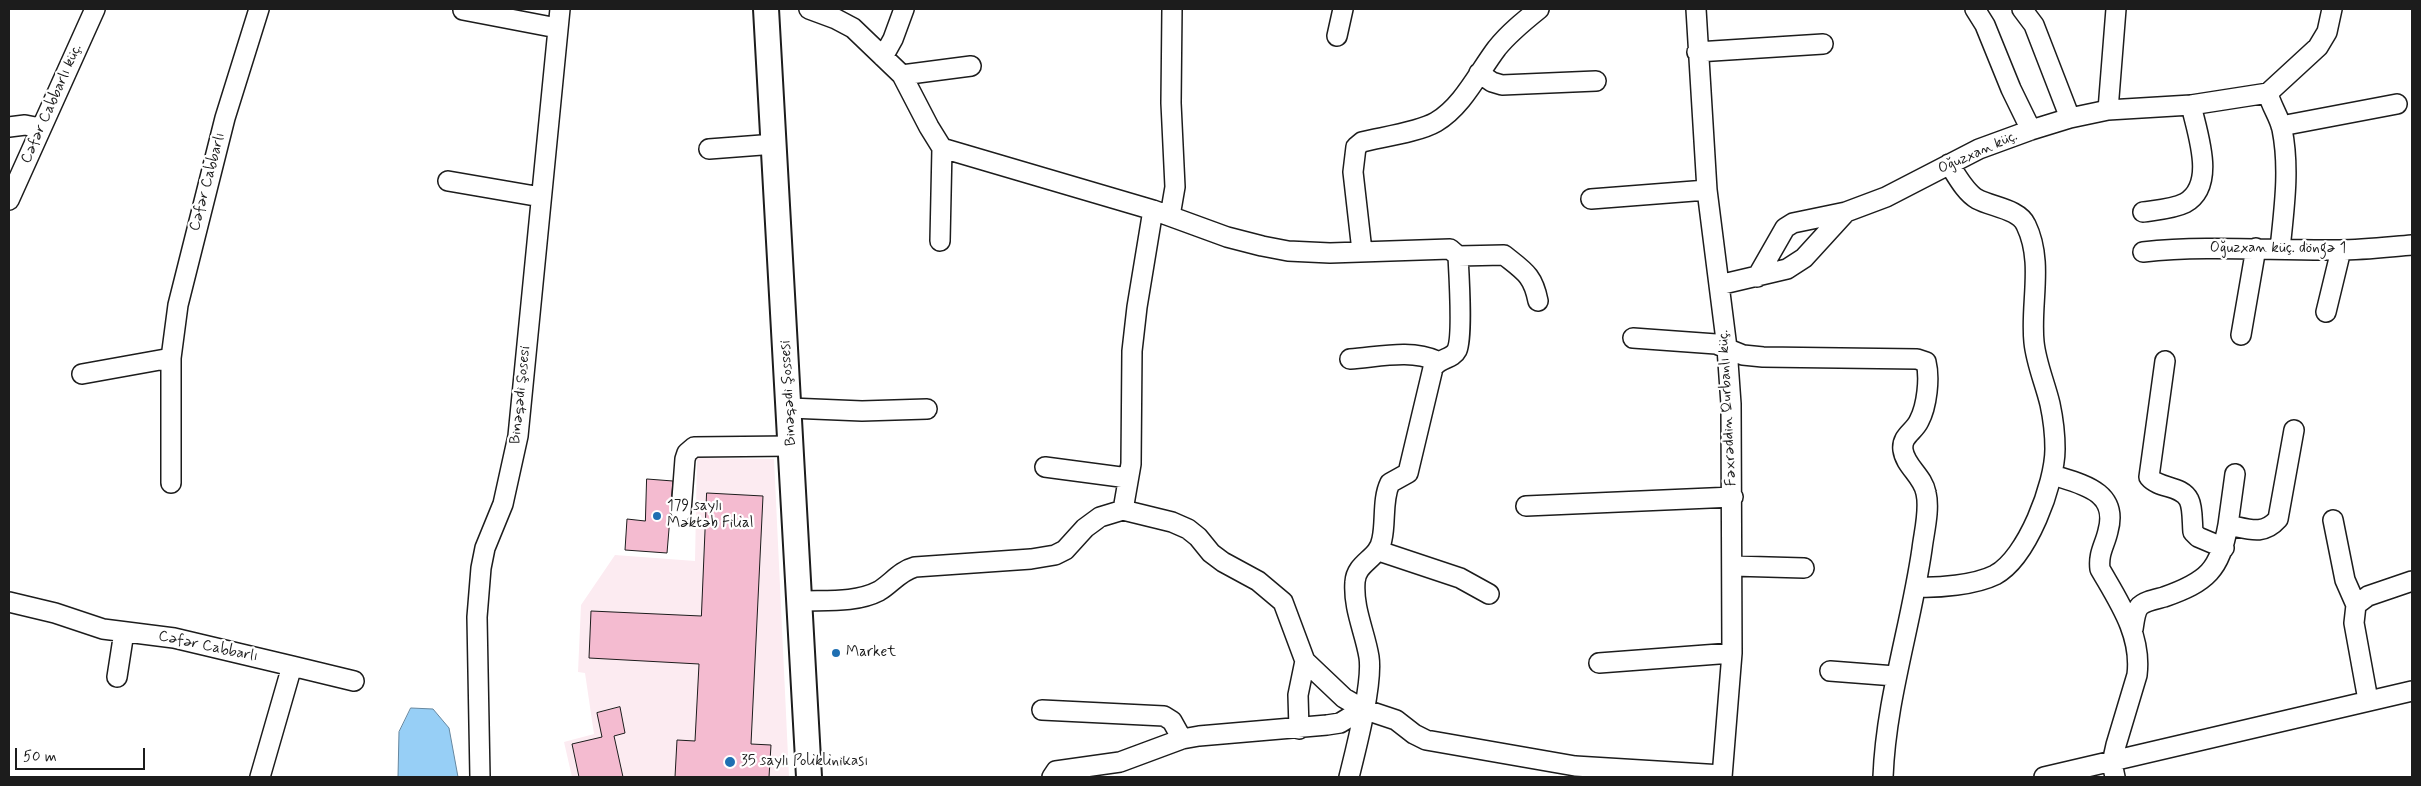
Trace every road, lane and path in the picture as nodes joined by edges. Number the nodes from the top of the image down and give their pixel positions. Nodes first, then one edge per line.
1 (95, 9) edge
2 (259, 9) edge
3 (560, 9) edge
4 (766, 9) edge
5 (809, 9) edge
6 (904, 9) edge
7 (1172, 9) edge
8 (1343, 9) edge
9 (1539, 9) edge
10 (1696, 9) edge
11 (1975, 9) edge
12 (2022, 9) edge
13 (2116, 9) edge
14 (2332, 9) edge
15 (463, 10) edge
16 (557, 28) junction
17 (1337, 36) dead end
18 (1823, 44) dead end
19 (1698, 52) junction
20 (883, 57) junction
21 (971, 66) dead end
22 (1479, 73) junction
23 (902, 75) junction
24 (1596, 81) dead end
25 (2268, 93) junction
26 (2397, 104) dead end
27 (2191, 105) junction
28 (2108, 110) junction
29 (2070, 118) junction
30 (2282, 126) junction
31 (9, 127) edge
32 (40, 128) junction
33 (2031, 130) junction
34 (775, 144) junction
35 (942, 148) junction
36 (709, 149) dead end
37 (1949, 164) junction
38 (448, 181) dead end
39 (1707, 190) junction
40 (541, 197) junction
41 (1591, 199) dead end
42 (9, 200) edge
43 (1846, 212) junction
44 (2143, 212) dead end
45 (1162, 213) junction
46 (940, 240) dead end
47 (2412, 245) edge
48 (2256, 248) junction
49 (2280, 249) junction
50 (2341, 250) junction
51 (1362, 251) junction
52 (2143, 252) dead end
53 (1458, 256) junction
54 (1757, 277) junction
55 (1719, 285) junction
56 (1538, 301) dead end
57 (2326, 312) dead end
58 (2241, 335) dead end
59 (1633, 338) dead end
60 (1727, 348) junction
61 (171, 358) junction
62 (1350, 359) dead end
63 (2165, 361) dead end
64 (1437, 362) junction
65 (82, 374) dead end
66 (790, 408) junction
67 (928, 409) dead end
68 (2294, 430) dead end
69 (792, 446) junction
70 (1045, 467) dead end
71 (2053, 474) junction
72 (2235, 474) dead end
73 (1128, 478) junction
74 (171, 483) dead end
75 (1733, 496) junction
76 (1526, 506) dead end
77 (1123, 510) junction
78 (681, 512) dead end
79 (2333, 520) dead end
80 (2228, 525) junction
81 (2224, 548) junction
82 (1378, 551) junction
83 (1733, 566) junction
84 (1804, 568) dead end
85 (2412, 581) edge
86 (1917, 587) junction
87 (1489, 594) dead end
88 (801, 601) junction
89 (9, 602) edge
90 (2356, 606) junction
91 (2133, 629) junction
92 (124, 632) junction
93 (1732, 653) junction
94 (1304, 661) junction
95 (1599, 663) dead end
96 (292, 666) junction
97 (1830, 671) dead end
98 (1895, 676) junction
99 (117, 677) dead end
100 (354, 681) dead end
101 (2412, 691) edge
102 (2368, 700) junction
103 (1363, 709) junction
104 (1042, 710) dead end
105 (1299, 729) junction
106 (1182, 739) junction
107 (2113, 770) edge
108 (1722, 776) edge
109 (260, 777) edge
110 (480, 777) edge
111 (809, 777) edge
112 (1052, 777) edge
113 (1349, 777) edge
114 (1883, 777) edge
115 (2044, 777) edge

1 - 32 street, Cəfər Cabbarlı küç.
2 - 61 street, Cəfər Cabbarlı
3 - 16 street, Binəqədi Şosesi
4 - 34 main road, Binəqədi şossesi
5 - 20 street
6 - 20 street
7 - 45 street
8 - 17 street
9 - 22 street
10 - 19 street, Fəxrəddin Qurbanlı küç.
11 - 33 street
12 - 29 street
13 - 28 street
14 - 25 street
15 - 16 street
16 - 40 street, Binəqədi Şosesi
18 - 19 street
19 - 39 street, Fəxrəddin Qurbanlı küç.
20 - 23 street
21 - 23 street
22 - 24 street
22 - 51 street
23 - 35 street
25 - 27 street, Oğuzxan küç.
25 - 30 street
26 - 30 street
27 - 28 street, Oğuzxan küç.
27 - 44 street
28 - 29 street, Oğuzxan küç.
29 - 33 street, Oğuzxan küç.
30 - 49 street
31 - 32 street
32 - 42 street, Cəfər Cabbarlı küç.
33 - 37 street, Oğuzxan küç.
34 - 36 street
34 - 66 main road, Binəqədi şossesi
35 - 45 street
35 - 46 street
37 - 43 street, Oğuzxan küç.
37 - 71 street
38 - 40 street
39 - 41 street
39 - 55 street, Fəxrəddin Qurbanlı küç.
40 - 110 street, Binəqədi Şosesi
43 - 54 street, Oğuzxan küç.
43 - 54 street
45 - 51 street
45 - 73 street
47 - 50 street, Oğuzxan küç. döngə 1
48 - 49 street, Oğuzxan küç. döngə 1
48 - 52 street, Oğuzxan küç. döngə 1
48 - 58 street
49 - 50 street, Oğuzxan küç. döngə 1
50 - 57 street
51 - 53 street
53 - 56 street
53 - 64 street
54 - 55 street, Oğuzxan küç.
55 - 60 street, Fəxrəddin Qurbanlı küç.
59 - 60 street
60 - 75 street, Fəxrəddin Qurbanlı küç.
60 - 86 street
61 - 65 street
61 - 74 street, Cəfər Cabbarlı
62 - 64 street
63 - 81 street
64 - 82 street
66 - 67 street
66 - 69 main road, Binəqədi şossesi
68 - 80 street
69 - 78 street
69 - 88 main road, Binəqədi şossesi
70 - 73 street
71 - 86 street
71 - 91 street
72 - 80 street
73 - 77 street
75 - 76 street
75 - 83 street, Fəxrəddin Qurbanlı küç.
77 - 88 street
77 - 94 street
79 - 90 street
80 - 81 street
81 - 91 street
82 - 87 street
82 - 103 street
83 - 84 street
83 - 93 street, Fəxrəddin Qurbanlı küç.
85 - 90 street
86 - 98 street
88 - 111 main road, Binəqədi şossesi
89 - 92 street, Cəfər Cabbarlı
90 - 102 street
91 - 107 street
92 - 96 street, Cəfər Cabbarlı
92 - 99 street
93 - 95 street
93 - 108 street, Fəxrəddin Qurbanlı küç.
94 - 103 street
94 - 105 street
96 - 100 street, Cəfər Cabbarlı
96 - 109 street
97 - 98 street
98 - 114 street
101 - 102 street
102 - 107 street
103 - 105 street
103 - 108 street
103 - 113 street
104 - 106 street
105 - 106 street
106 - 112 street
107 - 115 street

